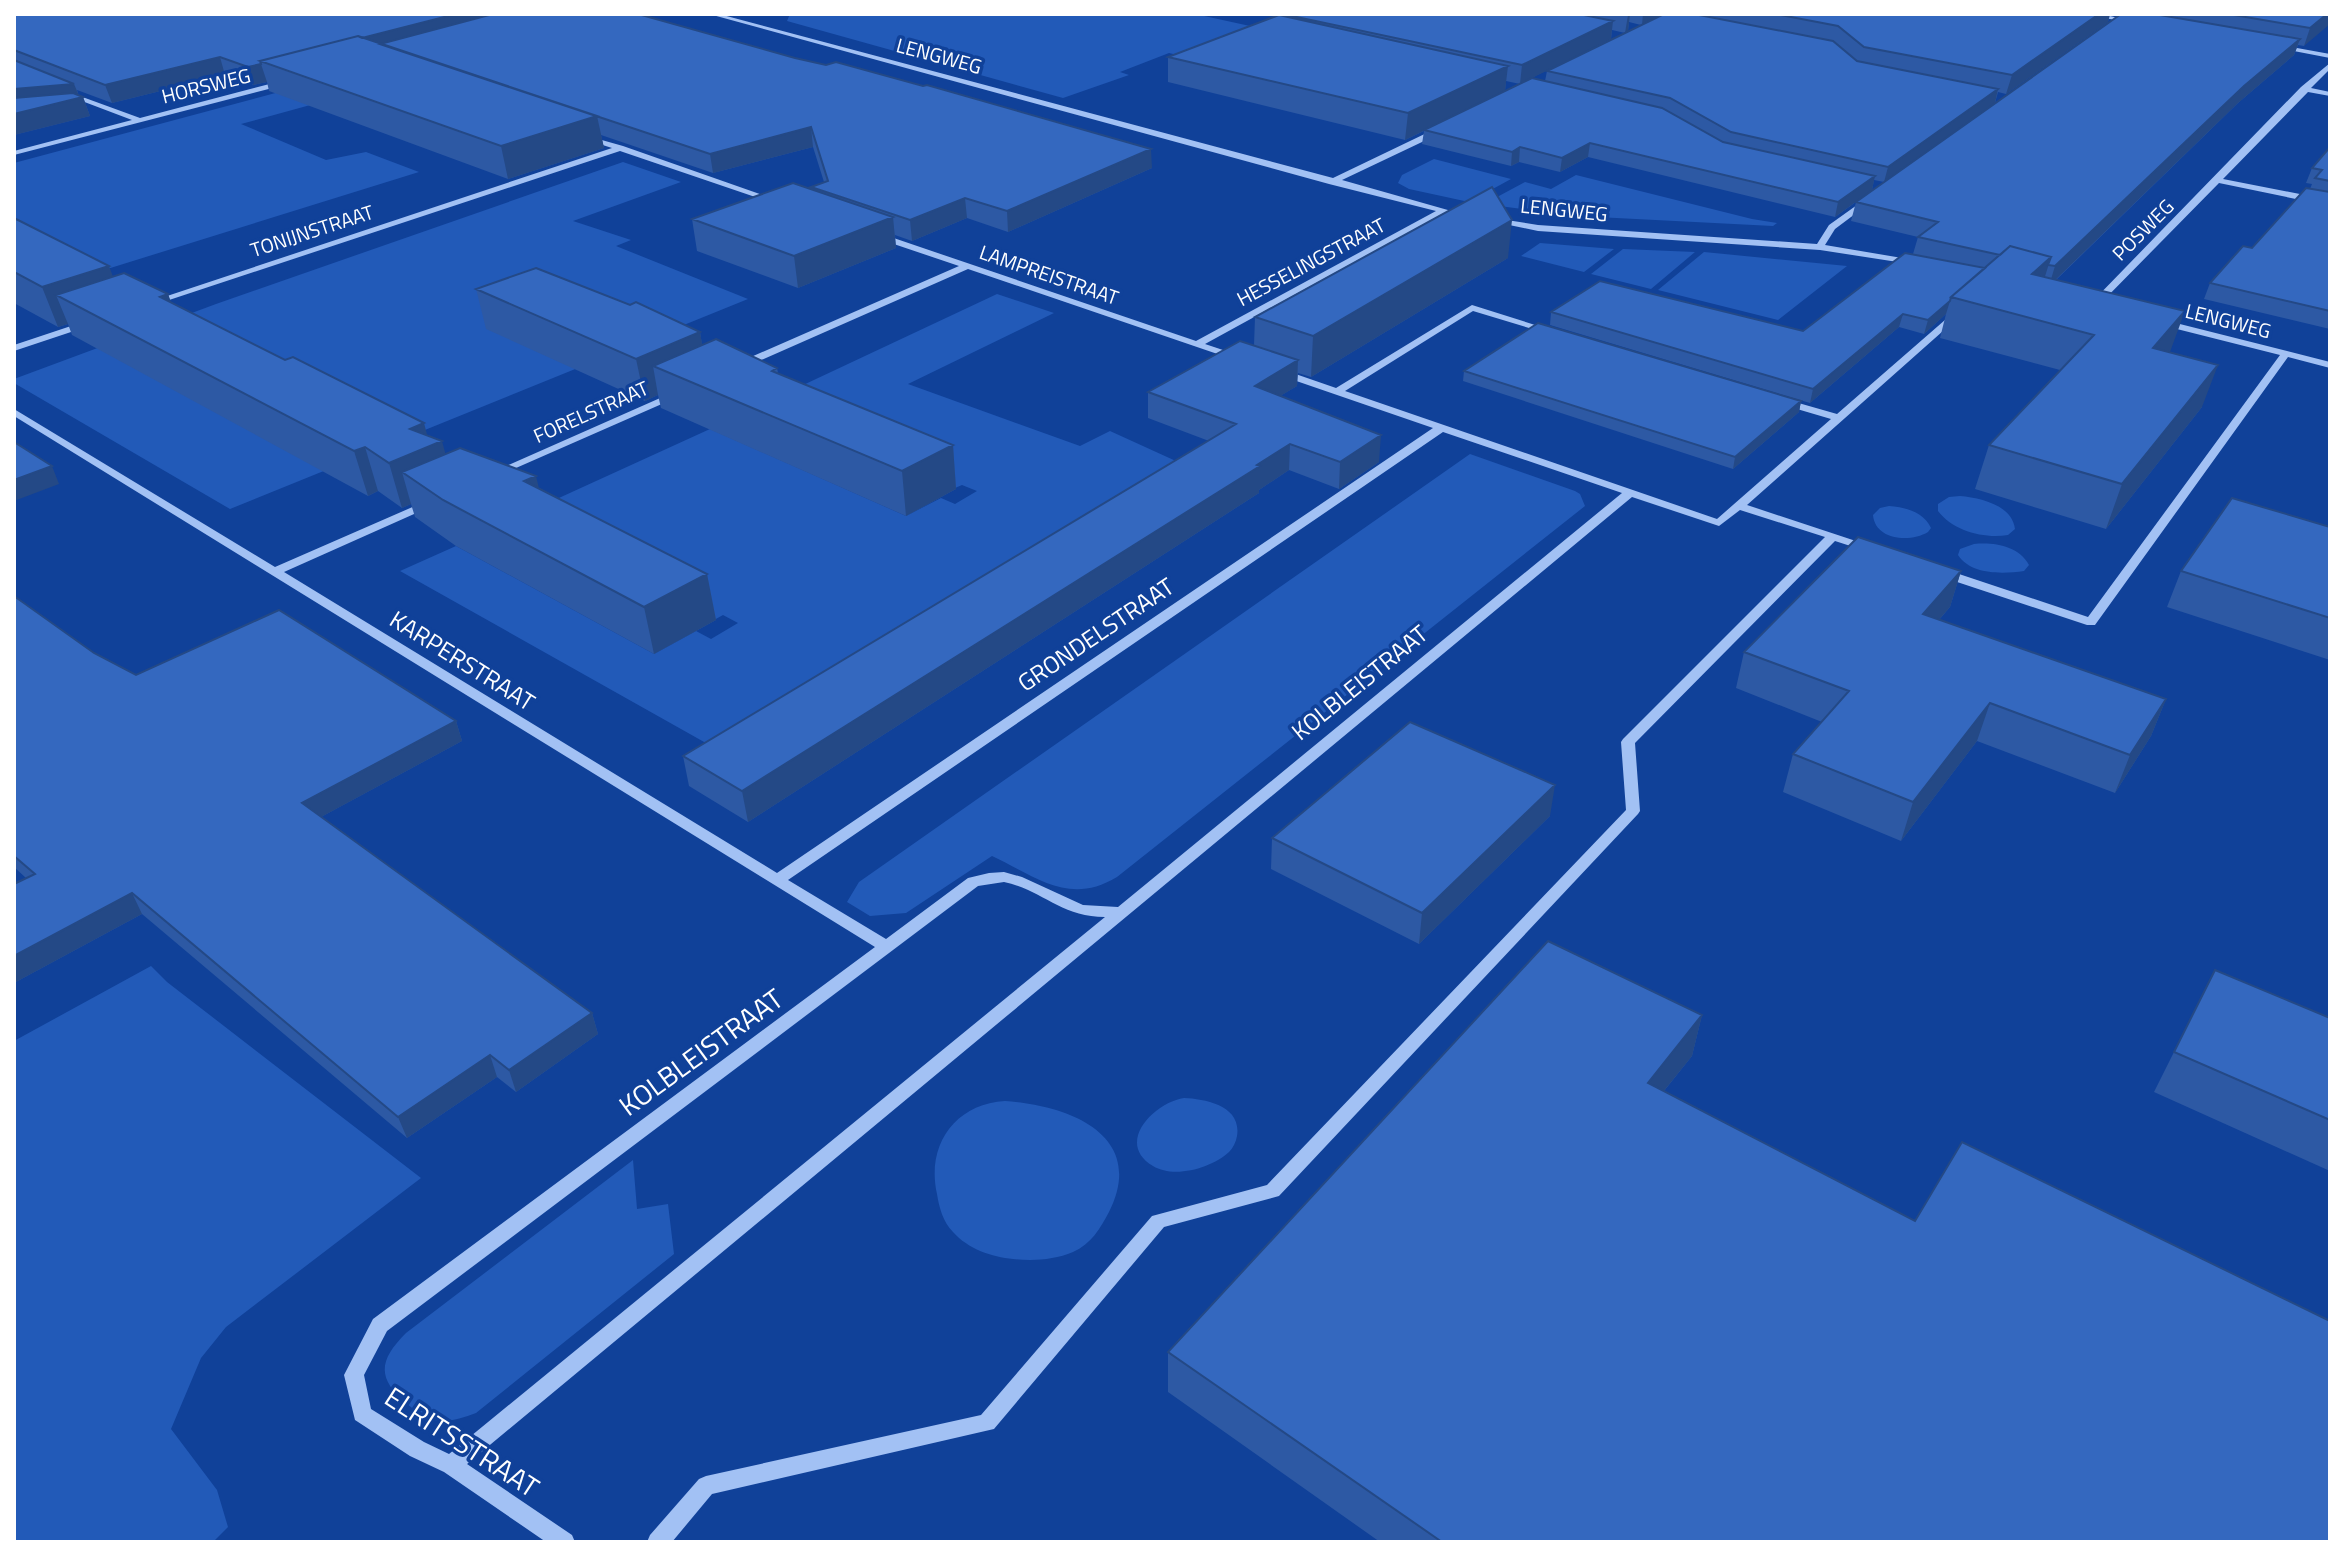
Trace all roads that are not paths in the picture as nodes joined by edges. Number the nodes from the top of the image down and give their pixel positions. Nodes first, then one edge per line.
1 (712, 14) edge
2 (735, 14) edge
3 (2090, 14) edge
4 (724, 17) junction
5 (2121, 19) junction
6 (2136, 22) edge
7 (2108, 28) edge
8 (2270, 45) edge
9 (2330, 56) edge
10 (2330, 65) edge
11 (292, 80) edge
12 (55, 87) edge
13 (2304, 89) junction
14 (2330, 94) edge
15 (99, 106) junction
16 (83, 109) edge
17 (139, 120) junction
18 (1448, 126) edge
19 (575, 133) edge
20 (620, 148) junction
21 (14, 153) edge
22 (2218, 180) junction
23 (1332, 182) junction
24 (1875, 196) edge
25 (780, 202) edge
26 (2330, 203) edge
27 (1442, 211) junction
28 (867, 232) edge
29 (1820, 247) junction
30 (1926, 265) edge
31 (967, 266) junction
32 (2079, 301) edge
33 (2093, 305) junction
34 (133, 309) edge
35 (2108, 309) edge
36 (1960, 311) edge
37 (103, 319) edge
38 (2153, 320) edge
39 (1561, 335) edge
40 (1197, 344) junction
41 (14, 348) edge
42 (2286, 354) junction
43 (1253, 363) edge
44 (2330, 365) edge
45 (1267, 368) edge
46 (729, 370) edge
47 (687, 389) edge
48 (1337, 392) junction
49 (1767, 397) edge
50 (14, 412) edge
51 (1838, 418) junction
52 (1441, 428) junction
53 (487, 478) edge
54 (1631, 492) junction
55 (444, 496) edge
56 (1739, 506) junction
57 (1833, 536) junction
58 (1879, 552) edge
59 (1924, 567) edge
60 (274, 572) junction
61 (777, 880) junction
62 (1120, 912) junction
63 (887, 947) junction
64 (354, 1375) joint
65 (451, 1465) junction
66 (564, 1542) edge
67 (658, 1542) edge

1 - 4 street, LENGWEG
2 - 4 street
3 - 5 street
4 - 23 street, LENGWEG
5 - 6 street
5 - 7 street
8 - 9 street
10 - 13 street, POSWEG
11 - 17 street, HORSWEG
12 - 15 street
13 - 14 street
13 - 22 street, POSWEG
15 - 16 street
15 - 17 street
17 - 21 street, HORSWEG
18 - 23 street
19 - 20 street
20 - 25 street
20 - 34 street, TONIJNSTRAAT
22 - 26 street
22 - 33 street, POSWEG
23 - 27 street, LENGWEG
24 - 29 street
27 - 29 street, LENGWEG
27 - 40 street, HESSELINGSTRAAT
28 - 31 street, LAMPREISTRAAT
29 - 30 street, LENGWEG
31 - 40 street, LAMPREISTRAAT
31 - 46 street
32 - 33 street
33 - 35 street
36 - 51 street
37 - 41 street
38 - 42 street, LENGWEG
39 - 48 street
40 - 43 street, LAMPREISTRAAT
42 - 44 street, LENGWEG
42 - 59 street
45 - 48 street
47 - 53 street, FORELSTRAAT
48 - 52 street
49 - 51 street
50 - 60 street, KARPERSTRAAT
51 - 56 street
52 - 54 street
52 - 61 street, GRONDELSTRAAT
54 - 56 street
54 - 62 street, KOLBLEISTRAAT
55 - 60 street
56 - 57 street
57 - 58 street
57 - 67 street
60 - 61 street, KARPERSTRAAT
61 - 63 street, KARPERSTRAAT
62 - 63 street, KOLBLEISTRAAT
62 - 65 street, KOLBLEISTRAAT
63 - 64 street, KOLBLEISTRAAT
64 - 65 street, ELRITSSTRAAT
65 - 66 street, ELRITSSTRAAT

